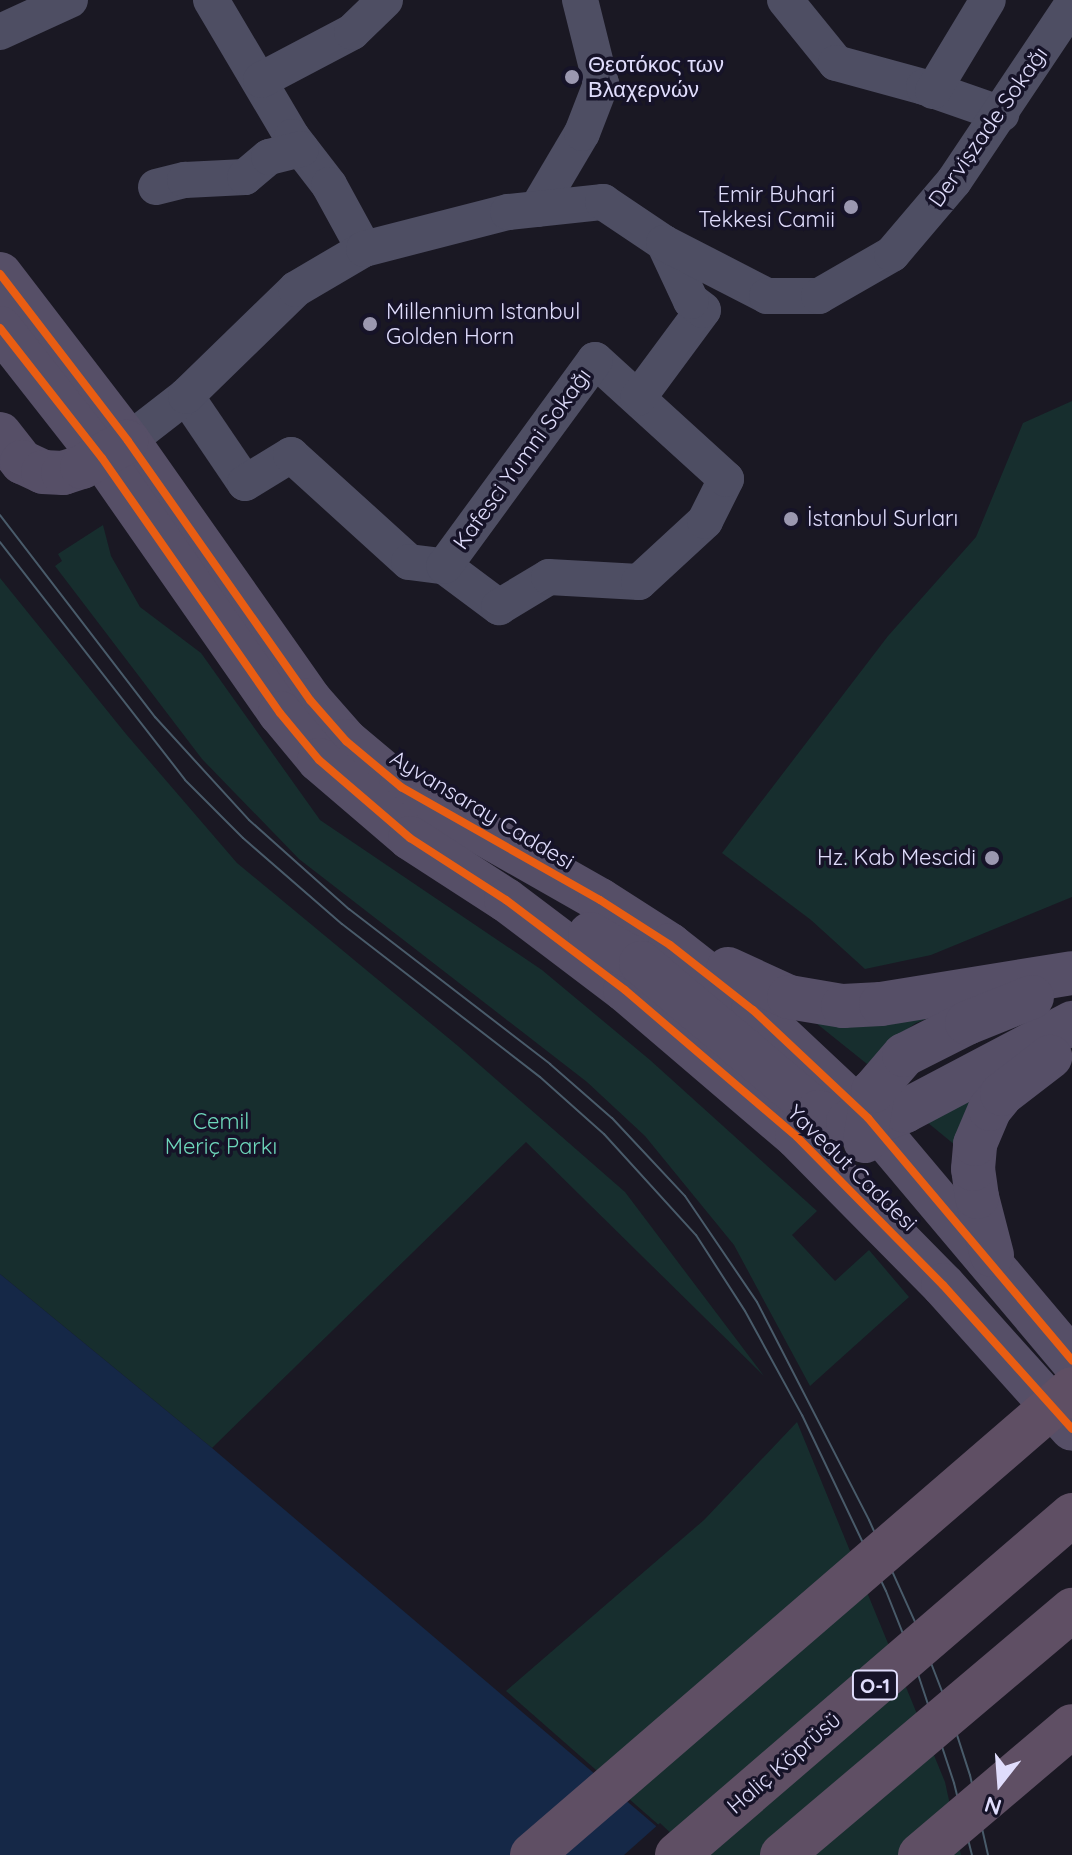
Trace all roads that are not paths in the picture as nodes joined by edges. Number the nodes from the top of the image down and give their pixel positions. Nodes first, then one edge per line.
1 (70, 0) edge
2 (211, 0) edge
3 (385, 0) edge
4 (580, 0) edge
5 (785, 0) edge
6 (988, 0) edge
7 (1072, 5) edge
8 (0, 32) edge
9 (261, 80) junction
10 (933, 91) junction
11 (1001, 114) junction
12 (301, 149) junction
13 (156, 187) dead end
14 (537, 209) junction
15 (664, 243) junction
16 (364, 249) junction
17 (0, 274) edge
18 (0, 328) edge
19 (186, 396) junction
20 (638, 398) junction
21 (0, 434) edge
22 (115, 449) junction
23 (444, 566) junction
24 (506, 900) junction
25 (670, 945) junction
26 (1072, 973) edge
27 (1072, 982) edge
28 (1072, 1023) edge
29 (1072, 1044) edge
30 (868, 1118) junction
31 (875, 1215) junction
32 (1002, 1279) junction
33 (1072, 1360) edge
34 (1072, 1389) edge
35 (1072, 1429) edge
36 (1072, 1515) edge
37 (1072, 1610) edge
38 (1072, 1726) edge
39 (532, 1855) edge
40 (677, 1855) edge
41 (782, 1855) edge
42 (920, 1855) edge

1 - 8 street
2 - 9 street
3 - 9 street
4 - 14 street
5 - 10 street
6 - 10 street
7 - 11 street, Dervişzade Sokağı
9 - 12 street
10 - 11 street
11 - 15 street, Dervişzade Sokağı
12 - 13 street
12 - 16 street
14 - 15 street, Dervişzade Sokağı
14 - 16 street
15 - 20 street
16 - 19 street
17 - 22 main road, Ayvansaray Caddesi
18 - 22 main road, Ayvansaray Caddesi
19 - 22 street
19 - 23 street
20 - 23 street, Kafesci Yumni Sokağı
20 - 23 street
21 - 22 main road
22 - 24 main road, Ayvansaray Caddesi
22 - 25 main road, Ayvansaray Caddesi
24 - 30 main road
24 - 31 main road, Yavedut Caddesi
25 - 26 main road
25 - 30 main road, Ayvansaray Caddesi
27 - 30 main road
28 - 30 main road
29 - 32 main road
30 - 31 main road
30 - 32 main road, Yavedut Caddesi
31 - 35 main road, Yavedut Caddesi
32 - 33 main road, Yavedut Caddesi
34 - 39 highway, bridge
36 - 40 highway, Haliç Köprüsü / O-1, bridge
37 - 41 highway, bridge
38 - 42 highway, bridge

